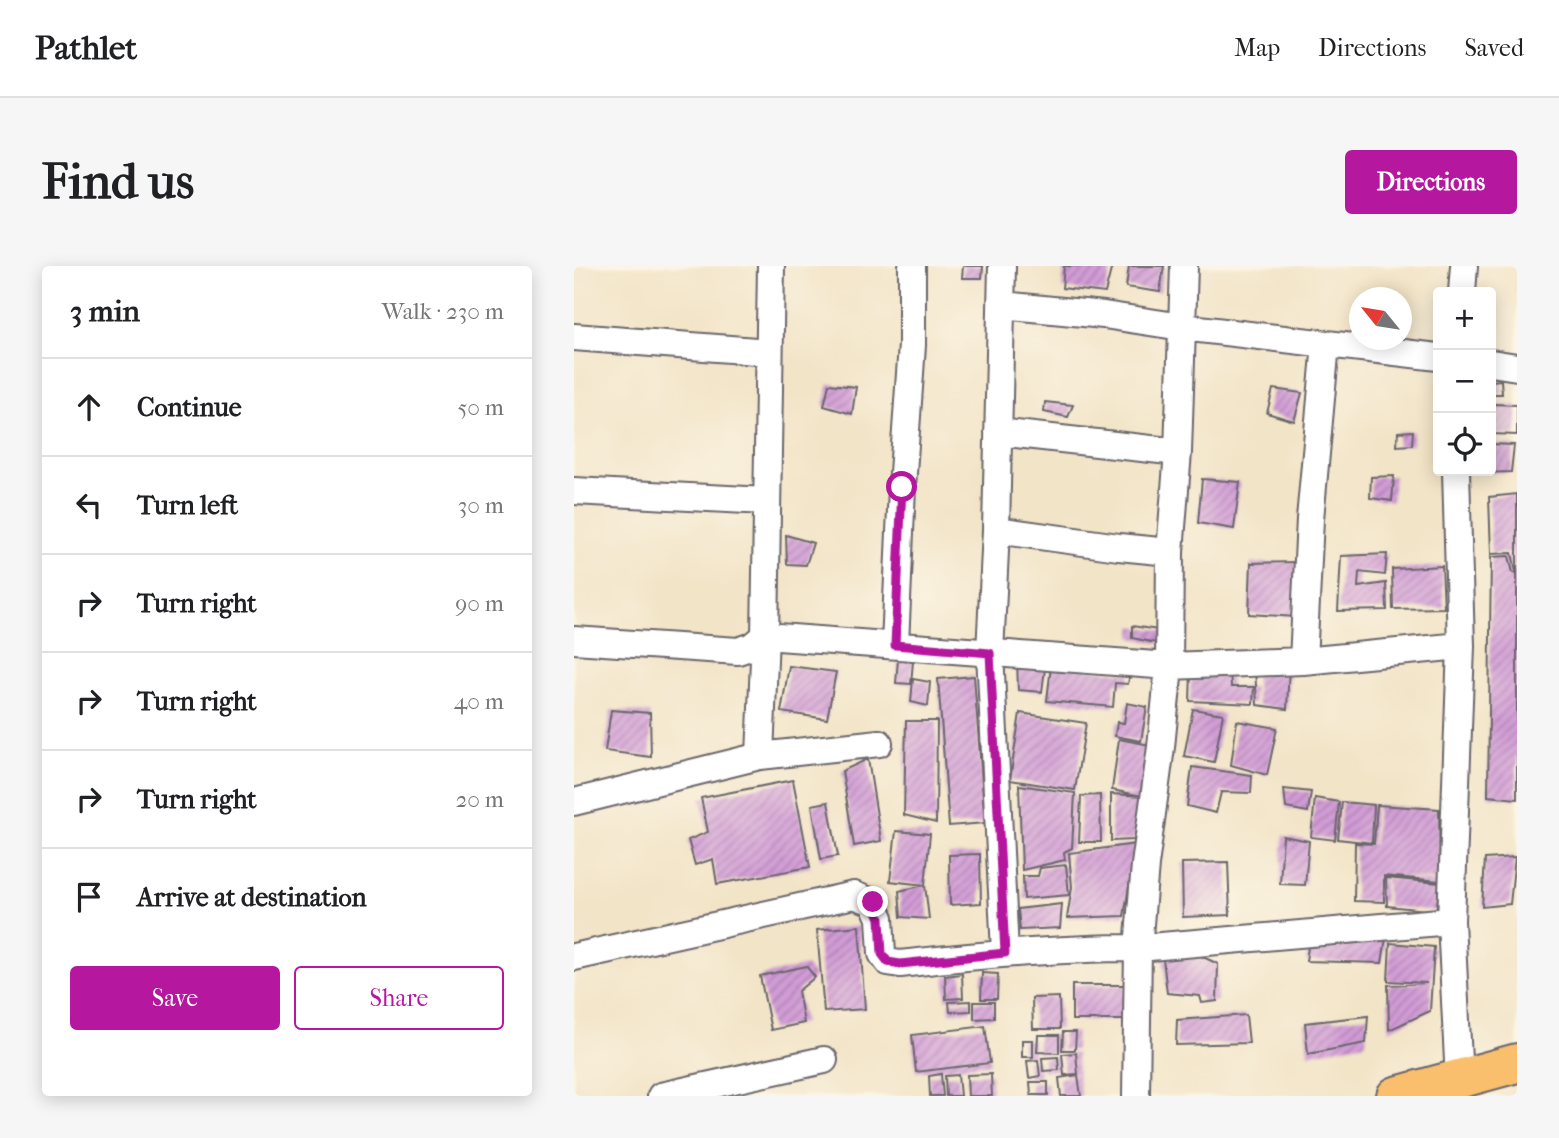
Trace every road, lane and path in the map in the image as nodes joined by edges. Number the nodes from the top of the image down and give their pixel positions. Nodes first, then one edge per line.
1 (771, 266) edge
2 (912, 266) edge
3 (1002, 266) edge
4 (1184, 266) edge
5 (1464, 266) edge
6 (1462, 287) edge
7 (1002, 305) junction
8 (1182, 327) junction
9 (574, 337) edge
10 (1326, 344) junction
11 (769, 352) junction
12 (1433, 356) edge
13 (1496, 364) edge
14 (1517, 367) edge
15 (998, 432) junction
16 (1178, 452) junction
17 (1456, 476) edge
18 (574, 491) edge
19 (766, 501) junction
20 (996, 530) junction
21 (1170, 552) junction
22 (765, 636) junction
23 (574, 640) edge
24 (895, 645) junction
25 (1461, 646) junction
26 (990, 653) junction
27 (1303, 661) junction
28 (1169, 666) junction
29 (879, 743) dead end
30 (760, 756) junction
31 (574, 802) edge
32 (1451, 921) junction
33 (1138, 948) junction
34 (1005, 953) junction
35 (574, 957) edge
36 (824, 1060) dead end
37 (1517, 1063) edge
38 (1459, 1081) junction
39 (661, 1096) edge
40 (1136, 1096) edge
41 (1396, 1096) edge

1 - 11 street
2 - 24 street
3 - 7 street
4 - 8 street
5 - 6 street
7 - 8 street
7 - 15 street
8 - 10 street
8 - 16 street
9 - 11 street
10 - 12 street
10 - 27 street
11 - 19 street
13 - 14 street
15 - 16 street
15 - 20 street
16 - 21 street
17 - 25 street
18 - 19 street
19 - 22 street
20 - 21 street
20 - 26 street
21 - 28 street
22 - 23 street
22 - 24 street
22 - 30 street
24 - 26 street
25 - 27 street
25 - 32 street
26 - 28 street
26 - 34 street
27 - 28 street
28 - 33 street
29 - 30 street
30 - 31 street
32 - 33 street
32 - 38 street
33 - 34 street
33 - 40 street
34 - 35 street
36 - 39 street
37 - 38 highway
38 - 41 highway

